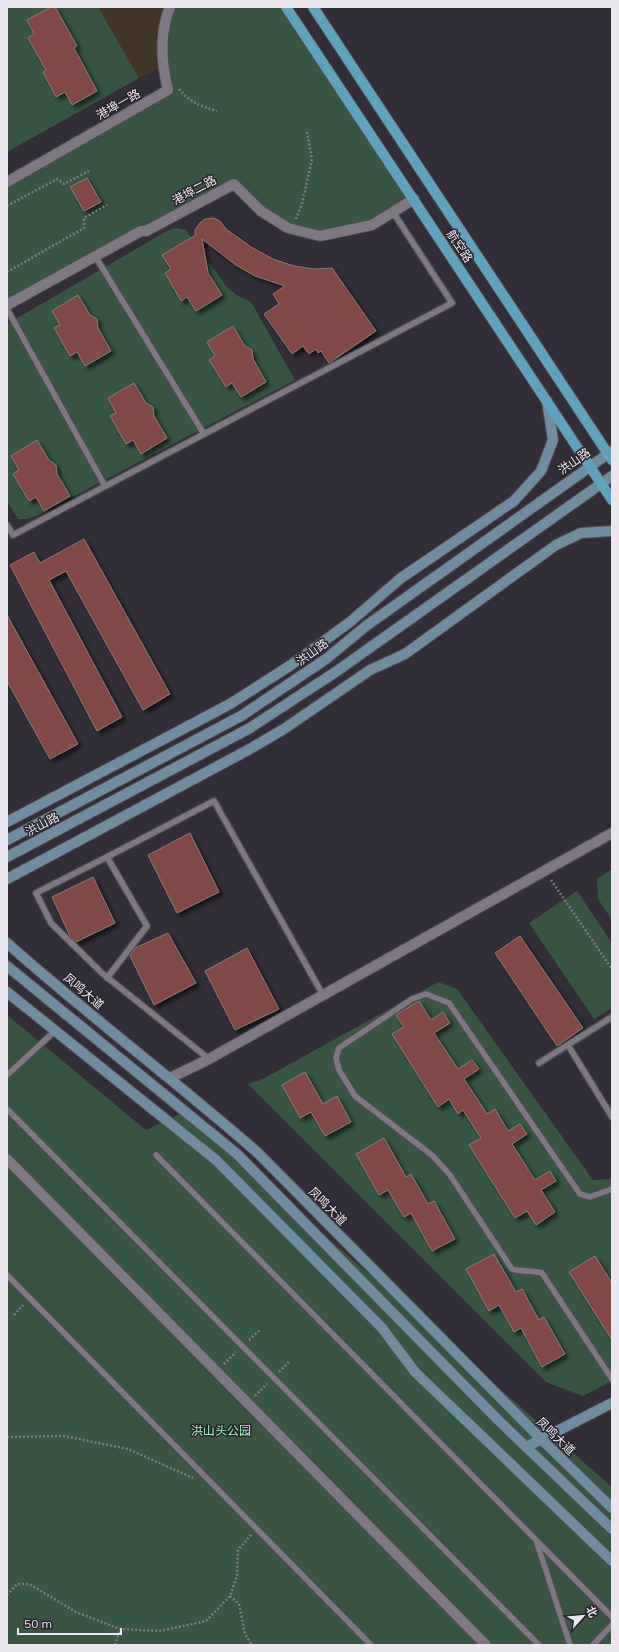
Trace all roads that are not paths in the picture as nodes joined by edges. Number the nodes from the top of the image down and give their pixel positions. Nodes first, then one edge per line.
1 (170, 7) edge
2 (286, 7) edge
3 (313, 7) edge
4 (7, 182) edge
5 (414, 199) junction
6 (393, 212) junction
7 (95, 256) junction
8 (7, 305) edge
9 (7, 309) edge
10 (548, 401) junction
11 (204, 434) junction
12 (610, 455) edge
13 (590, 466) junction
14 (612, 476) edge
15 (601, 484) junction
16 (105, 486) junction
17 (612, 500) edge
18 (7, 525) edge
19 (612, 531) edge
20 (7, 822) edge
21 (612, 833) edge
22 (7, 840) edge
23 (7, 857) edge
24 (107, 857) junction
25 (7, 879) edge
26 (7, 943) edge
27 (7, 966) edge
28 (107, 978) junction
29 (7, 992) edge
30 (323, 995) junction
31 (612, 1017) edge
32 (56, 1031) junction
33 (568, 1045) junction
34 (209, 1059) junction
35 (539, 1063) dead end
36 (7, 1075) edge
37 (170, 1078) junction
38 (7, 1109) edge
39 (612, 1117) edge
40 (156, 1155) dead end
41 (7, 1160) edge
42 (612, 1189) edge
43 (7, 1274) edge
44 (612, 1379) edge
45 (612, 1403) edge
46 (541, 1439) junction
47 (526, 1447) junction
48 (612, 1508) edge
49 (612, 1529) edge
50 (536, 1541) junction
51 (612, 1561) edge
52 (612, 1617) edge
53 (612, 1625) edge
54 (594, 1643) edge
55 (371, 1645) edge
56 (486, 1645) edge
57 (539, 1645) edge
58 (570, 1645) edge

1 - 4 street, 港埠一路
2 - 5 main road, 航空路
3 - 12 main road, 航空路
5 - 6 street, 港埠二路
5 - 10 main road, 航空路
6 - 7 street, 港埠二路
6 - 11 lane
7 - 8 street, 港埠二路
7 - 11 lane
9 - 16 lane
10 - 13 main road, 航空路
10 - 20 street
11 - 16 lane
12 - 13 street, 洪山路
13 - 15 main road, 航空路
13 - 22 street, 洪山路
14 - 15 street, 洪山路
15 - 17 main road, 航空路
15 - 23 street, 洪山路
16 - 18 lane
19 - 25 street
21 - 30 street
24 - 28 lane
24 - 28 lane
24 - 30 lane
26 - 37 street, 凤鸣大道
27 - 47 street
28 - 34 lane
29 - 32 street
30 - 34 street
31 - 33 lane
32 - 36 lane
32 - 51 street
33 - 35 lane
33 - 39 lane
34 - 37 street
37 - 46 street, 凤鸣大道
38 - 57 lane
40 - 50 lane
41 - 56 street
42 - 44 lane
43 - 55 lane
45 - 46 street
46 - 47 street
46 - 48 street, 凤鸣大道
47 - 49 street
50 - 52 lane
50 - 58 lane
53 - 54 lane

